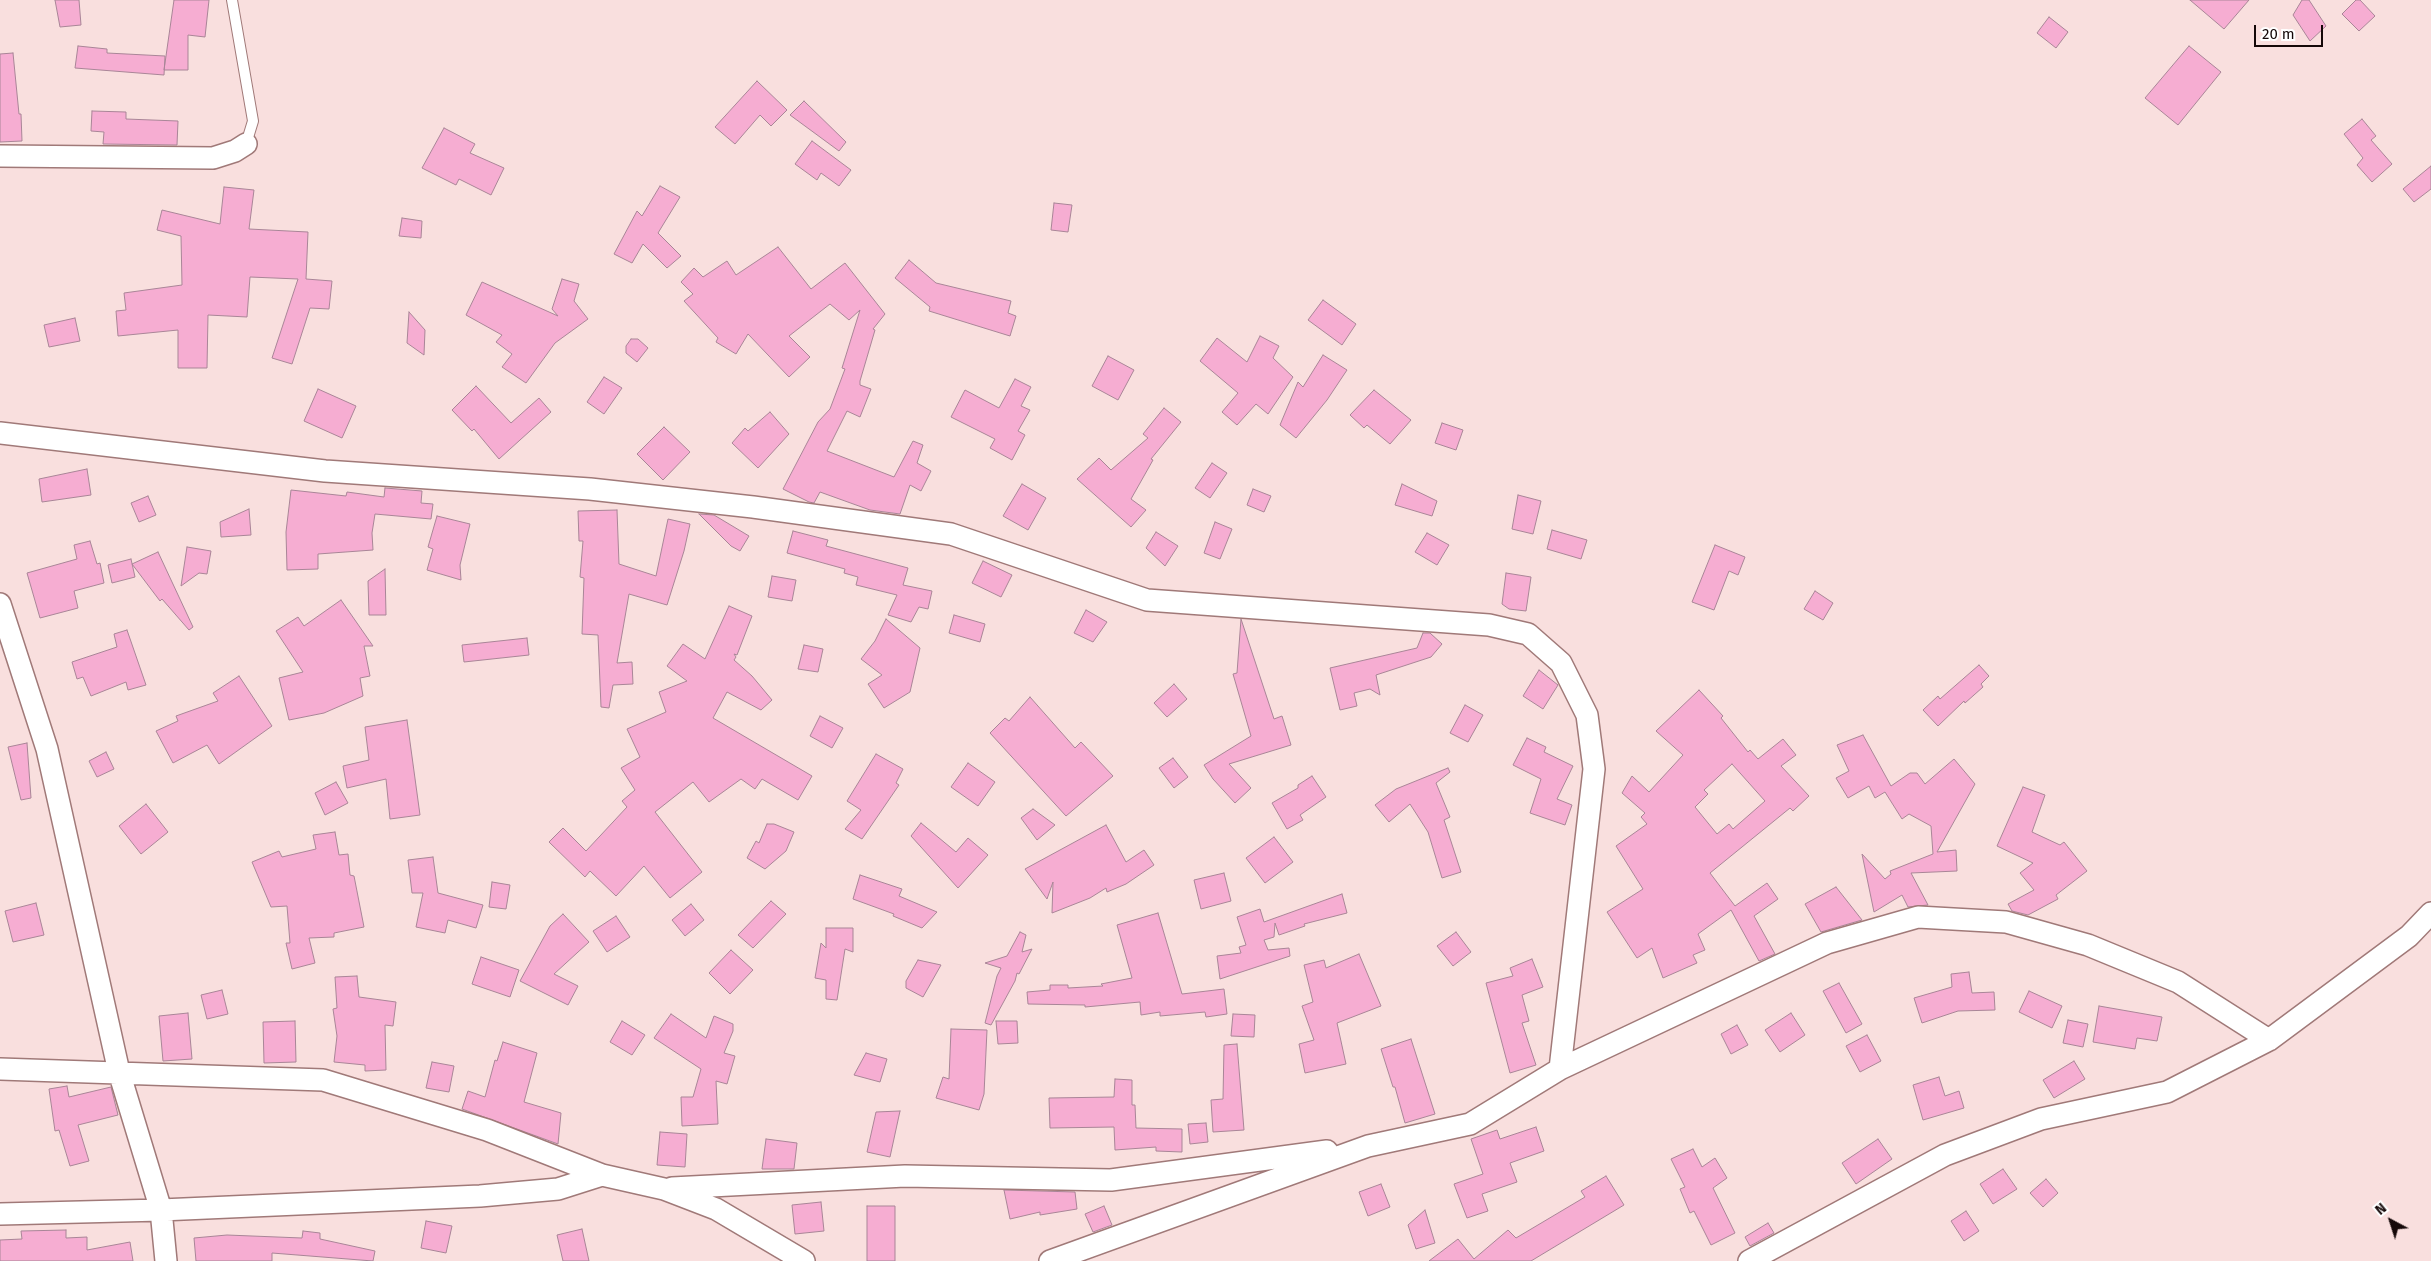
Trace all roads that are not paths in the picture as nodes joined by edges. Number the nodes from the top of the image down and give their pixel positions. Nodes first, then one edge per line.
1 (232, 0) edge
2 (246, 144) joint
3 (0, 156) edge
4 (0, 433) edge
5 (0, 604) edge
6 (2431, 913) edge
7 (2269, 1040) junction
8 (0, 1069) edge
9 (1560, 1069) junction
10 (119, 1072) junction
11 (1368, 1146) junction
12 (602, 1175) junction
13 (664, 1189) junction
14 (161, 1210) junction
15 (0, 1214) edge
16 (166, 1261) edge
17 (804, 1261) edge
18 (1050, 1261) edge
19 (1749, 1261) edge

1 - 2 lane
2 - 3 street
4 - 9 street
5 - 10 street
6 - 7 street
7 - 9 street
7 - 19 street
8 - 10 street
9 - 11 street
10 - 12 street
10 - 14 street
11 - 13 street
11 - 18 street
12 - 13 street
12 - 14 street
13 - 17 street
14 - 15 street
14 - 16 street

